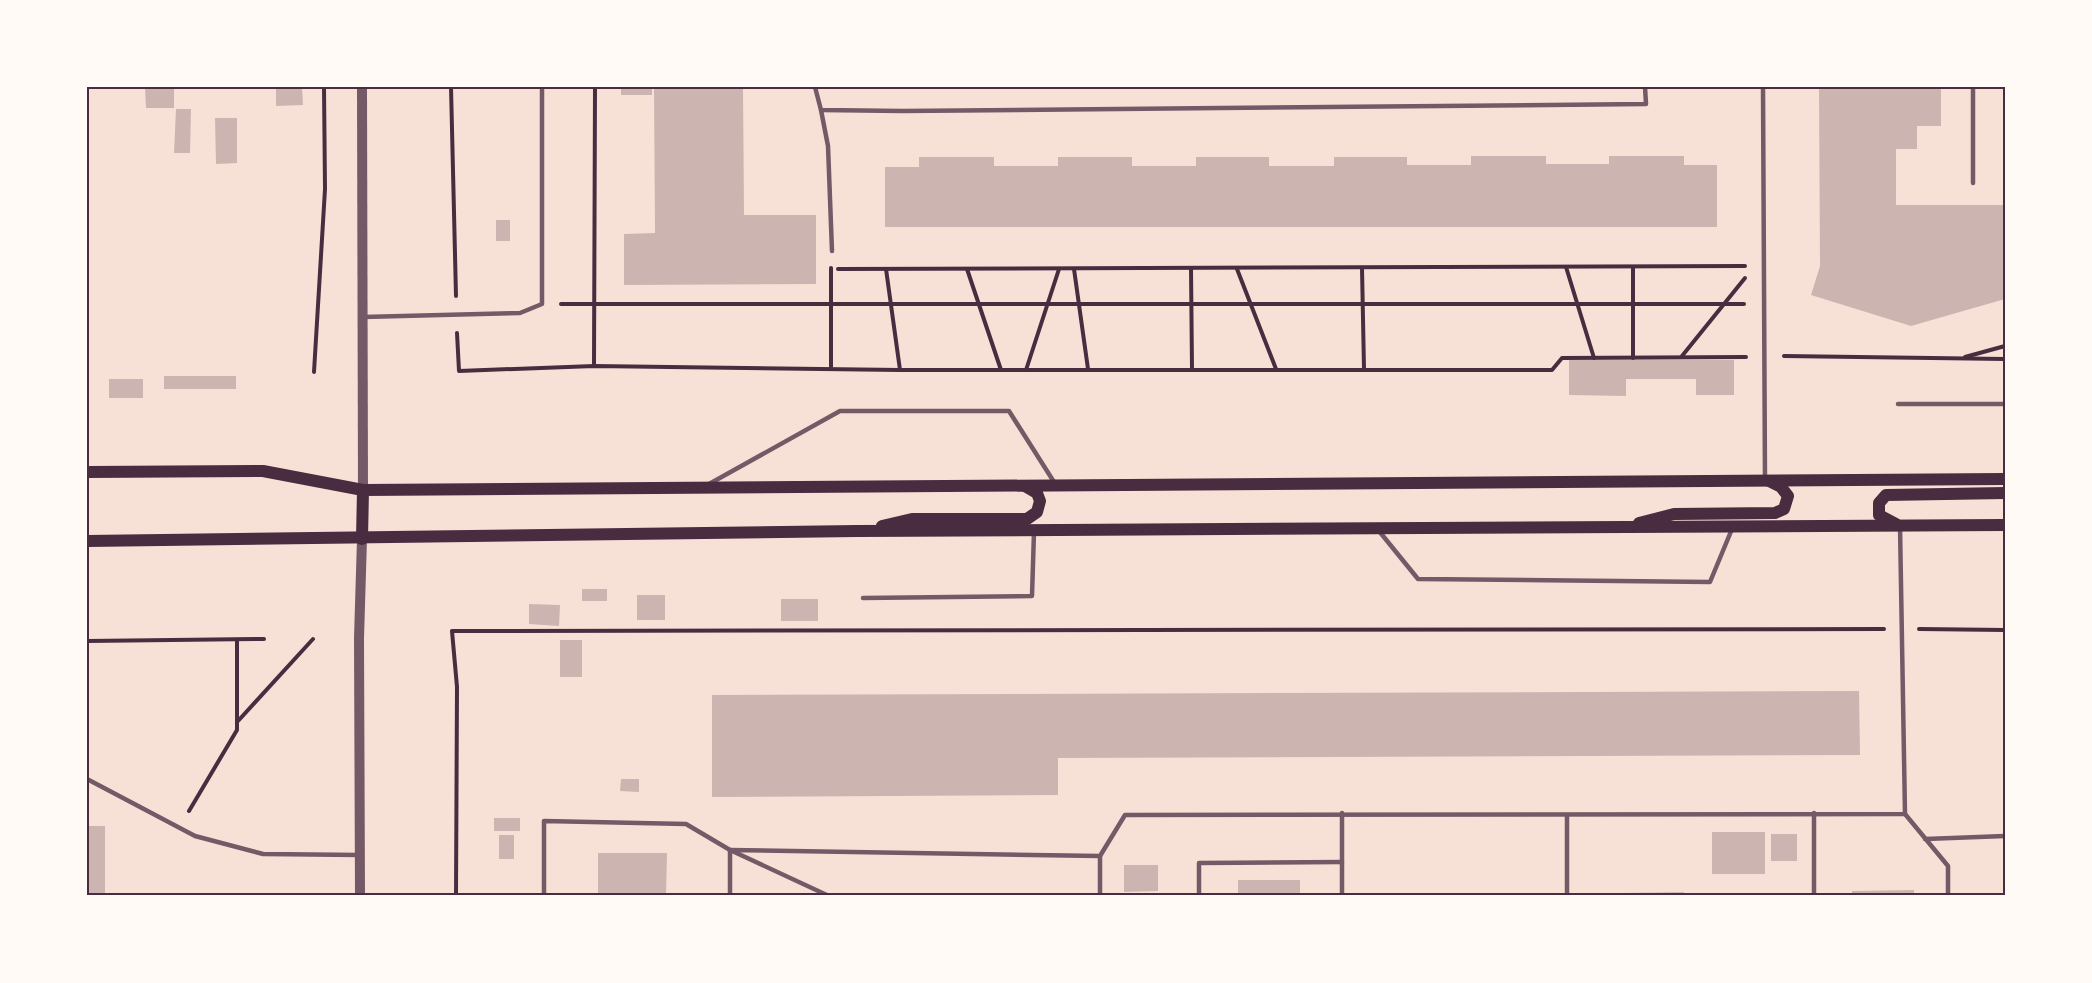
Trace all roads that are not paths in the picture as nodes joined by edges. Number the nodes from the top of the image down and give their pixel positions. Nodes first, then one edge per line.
1 (362, 87) edge
2 (542, 87) edge
3 (815, 87) edge
4 (1645, 87) edge
5 (1763, 87) edge
6 (1973, 87) edge
7 (821, 110) junction
8 (1972, 183) dead end
9 (832, 251) road end
10 (363, 317) junction
11 (1898, 404) dead end
12 (2005, 404) edge
13 (87, 472) edge
14 (2005, 479) edge
15 (1765, 480) junction
16 (1018, 485) junction
17 (1055, 485) junction
18 (705, 487) junction
19 (363, 490) junction
20 (2005, 493) edge
21 (2005, 525) edge
22 (1899, 526) junction
23 (1733, 527) junction
24 (1623, 528) junction
25 (1377, 529) junction
26 (1034, 530) junction
27 (857, 531) junction
28 (362, 539) junction
29 (87, 541) edge
30 (863, 598) dead end
31 (87, 779) edge
32 (1342, 813) junction
33 (1814, 813) junction
34 (1905, 814) junction
35 (1567, 815) junction
36 (2005, 836) edge
37 (1925, 838) junction
38 (730, 850) junction
39 (360, 855) junction
40 (1100, 856) junction
41 (1342, 862) junction
42 (360, 896) edge
43 (544, 896) edge
44 (730, 896) edge
45 (829, 896) edge
46 (1100, 896) edge
47 (1199, 896) edge
48 (1342, 896) edge
49 (1567, 896) edge
50 (1814, 896) edge
51 (1948, 896) edge

1 - 10 street
2 - 10 lane
3 - 7 lane
4 - 7 lane
5 - 15 lane
6 - 8 lane
7 - 9 lane
10 - 19 street
11 - 12 lane
13 - 19 main road
14 - 15 main road
15 - 17 main road
15 - 24 main road
16 - 17 main road
16 - 18 main road
16 - 27 main road
17 - 18 lane
18 - 19 main road
19 - 28 main road
20 - 22 main road
21 - 22 main road
22 - 23 main road
22 - 34 lane
23 - 24 main road
23 - 25 lane
24 - 25 main road
25 - 26 main road
26 - 27 main road
26 - 30 lane
27 - 28 main road
28 - 29 main road
28 - 39 street
31 - 39 lane
32 - 35 lane
32 - 40 lane
32 - 41 lane
33 - 34 lane
33 - 35 lane
33 - 50 lane
34 - 37 lane
35 - 49 lane
36 - 37 lane
37 - 51 lane
38 - 40 lane
38 - 43 lane
38 - 44 lane
38 - 45 lane
39 - 42 street
40 - 46 lane
41 - 47 lane
41 - 48 lane

